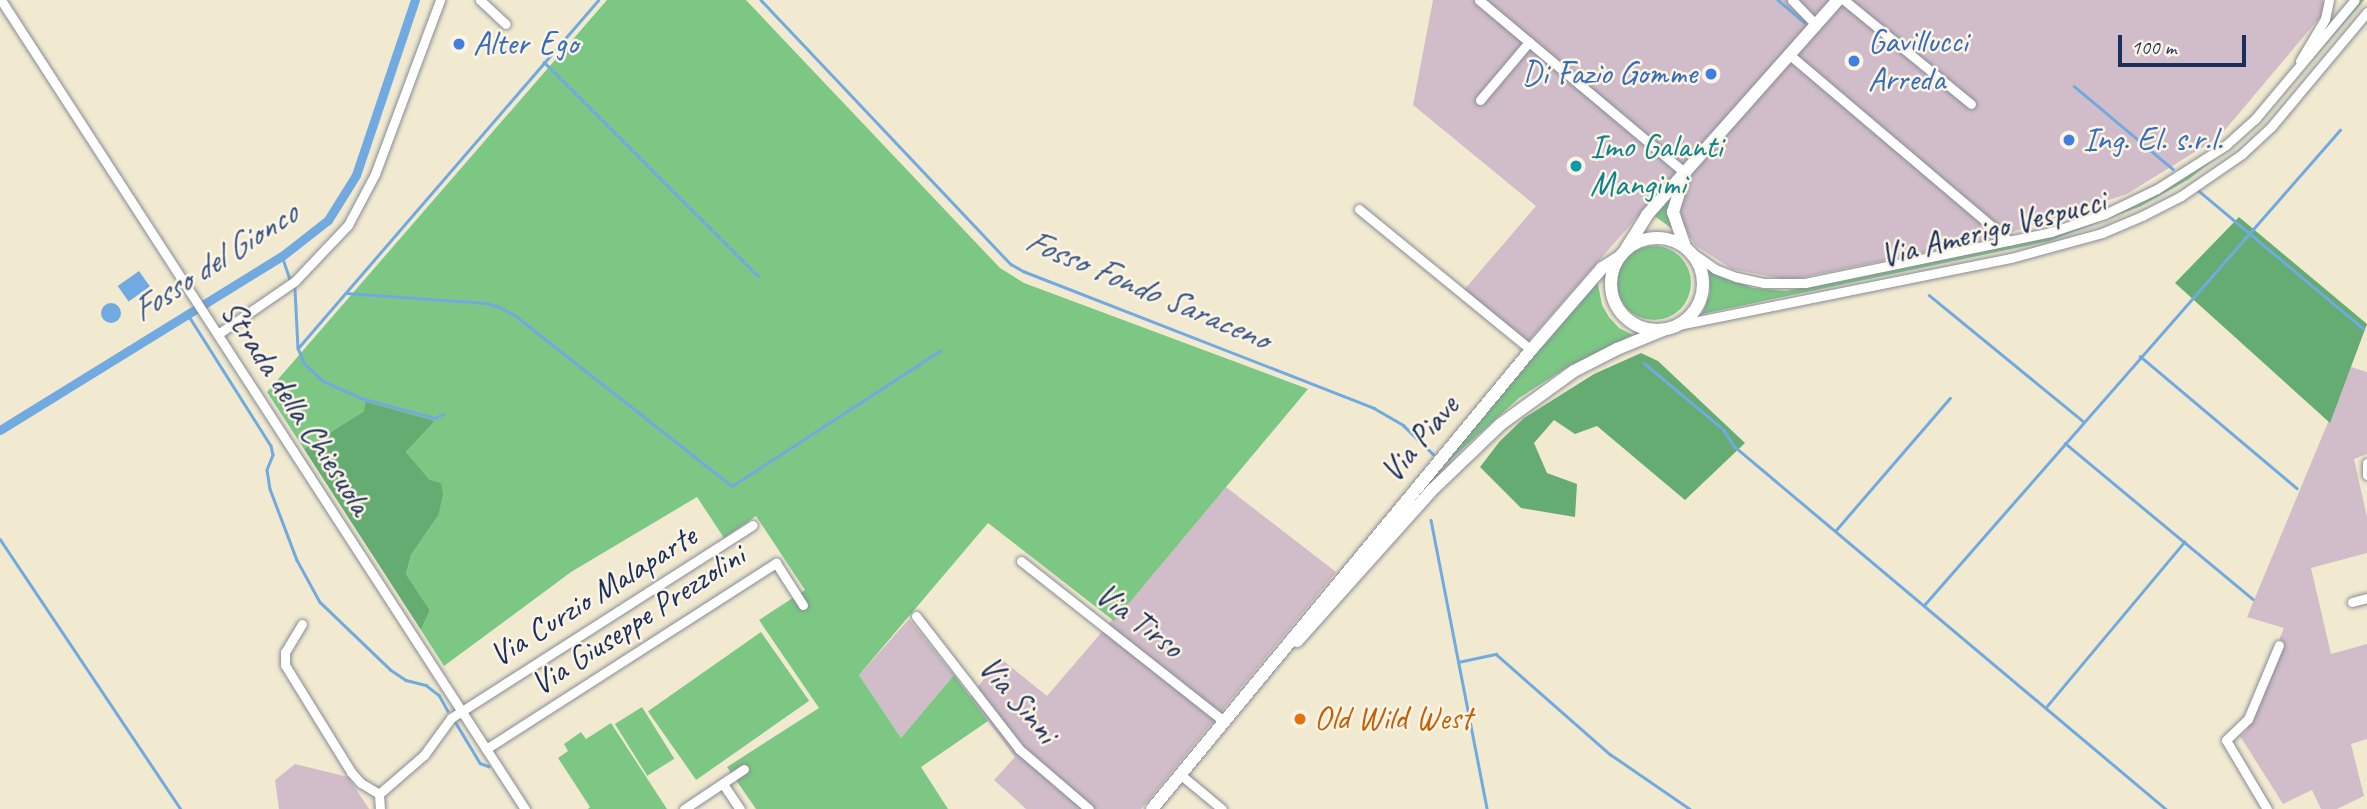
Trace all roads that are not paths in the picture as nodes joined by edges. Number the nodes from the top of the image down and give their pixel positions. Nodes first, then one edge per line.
1 (1, 0) edge
2 (440, 0) edge
3 (480, 0) edge
4 (1479, 0) edge
5 (1792, 0) edge
6 (1838, 0) edge
7 (1844, 0) edge
8 (2329, 0) edge
9 (2356, 0) edge
10 (2367, 12) edge
11 (506, 24) dead end
12 (1816, 26) junction
13 (1529, 42) junction
14 (1791, 56) junction
15 (2291, 77) junction
16 (1480, 100) dead end
17 (1971, 104) dead end
18 (1686, 174) junction
19 (1359, 209) dead end
20 (2009, 241) junction
21 (1688, 249) junction
22 (1622, 254) junction
23 (1678, 325) junction
24 (1663, 330) junction
25 (218, 334) junction
26 (1531, 350) junction
27 (2367, 463) edge
28 (2367, 475) edge
29 (753, 525) dead end
30 (1021, 561) dead end
31 (2367, 598) edge
32 (2352, 602) dead end
33 (803, 605) dead end
34 (916, 616) dead end
35 (302, 624) dead end
36 (2279, 645) dead end
37 (1274, 663) junction
38 (461, 711) junction
39 (1225, 722) junction
40 (486, 749) junction
41 (744, 769) dead end
42 (1181, 775) junction
43 (723, 783) junction
44 (379, 794) junction
45 (380, 809) edge
46 (525, 809) edge
47 (684, 809) edge
48 (740, 809) edge
49 (1089, 809) edge
50 (1152, 809) edge
51 (1222, 809) edge
52 (2267, 809) edge

1 - 25 street, Strada della Chiesuola
2 - 25 street
3 - 11 street
4 - 13 street
5 - 12 street
6 - 12 main road, Via Piave
7 - 17 street
8 - 15 street
9 - 15 street, Via Amerigo Vespucci
10 - 23 street, Via Amerigo Vespucci
12 - 14 main road, Via Piave
13 - 16 street
13 - 18 street
14 - 18 main road, Via Piave
14 - 20 street
15 - 20 street, Via Amerigo Vespucci
18 - 21 main road, Via Piave
18 - 22 main road, Via Piave
19 - 26 street
20 - 21 street, Via Amerigo Vespucci
21 - 22 main road
21 - 23 main road
22 - 24 main road
22 - 26 main road, Via Piave
23 - 24 main road
24 - 37 main road, Via Piave
25 - 38 street, Strada della Chiesuola
26 - 37 main road, Via Piave
27 - 28 street
29 - 38 street, Via Curzio Malaparte
30 - 39 street, Via Tirso
31 - 32 street
33 - 40 street, Via Giuseppe Prezzolini
34 - 49 street, Via Sinni
35 - 44 street
36 - 52 street
37 - 39 main road, Via Piave
38 - 40 street, Strada della Chiesuola
38 - 44 street, Via Curzio Malaparte
39 - 42 main road, Via Piave
40 - 46 street, Strada della Chiesuola
41 - 43 street
42 - 50 main road, Via Piave
42 - 51 street
43 - 47 street
43 - 48 street
44 - 45 street

